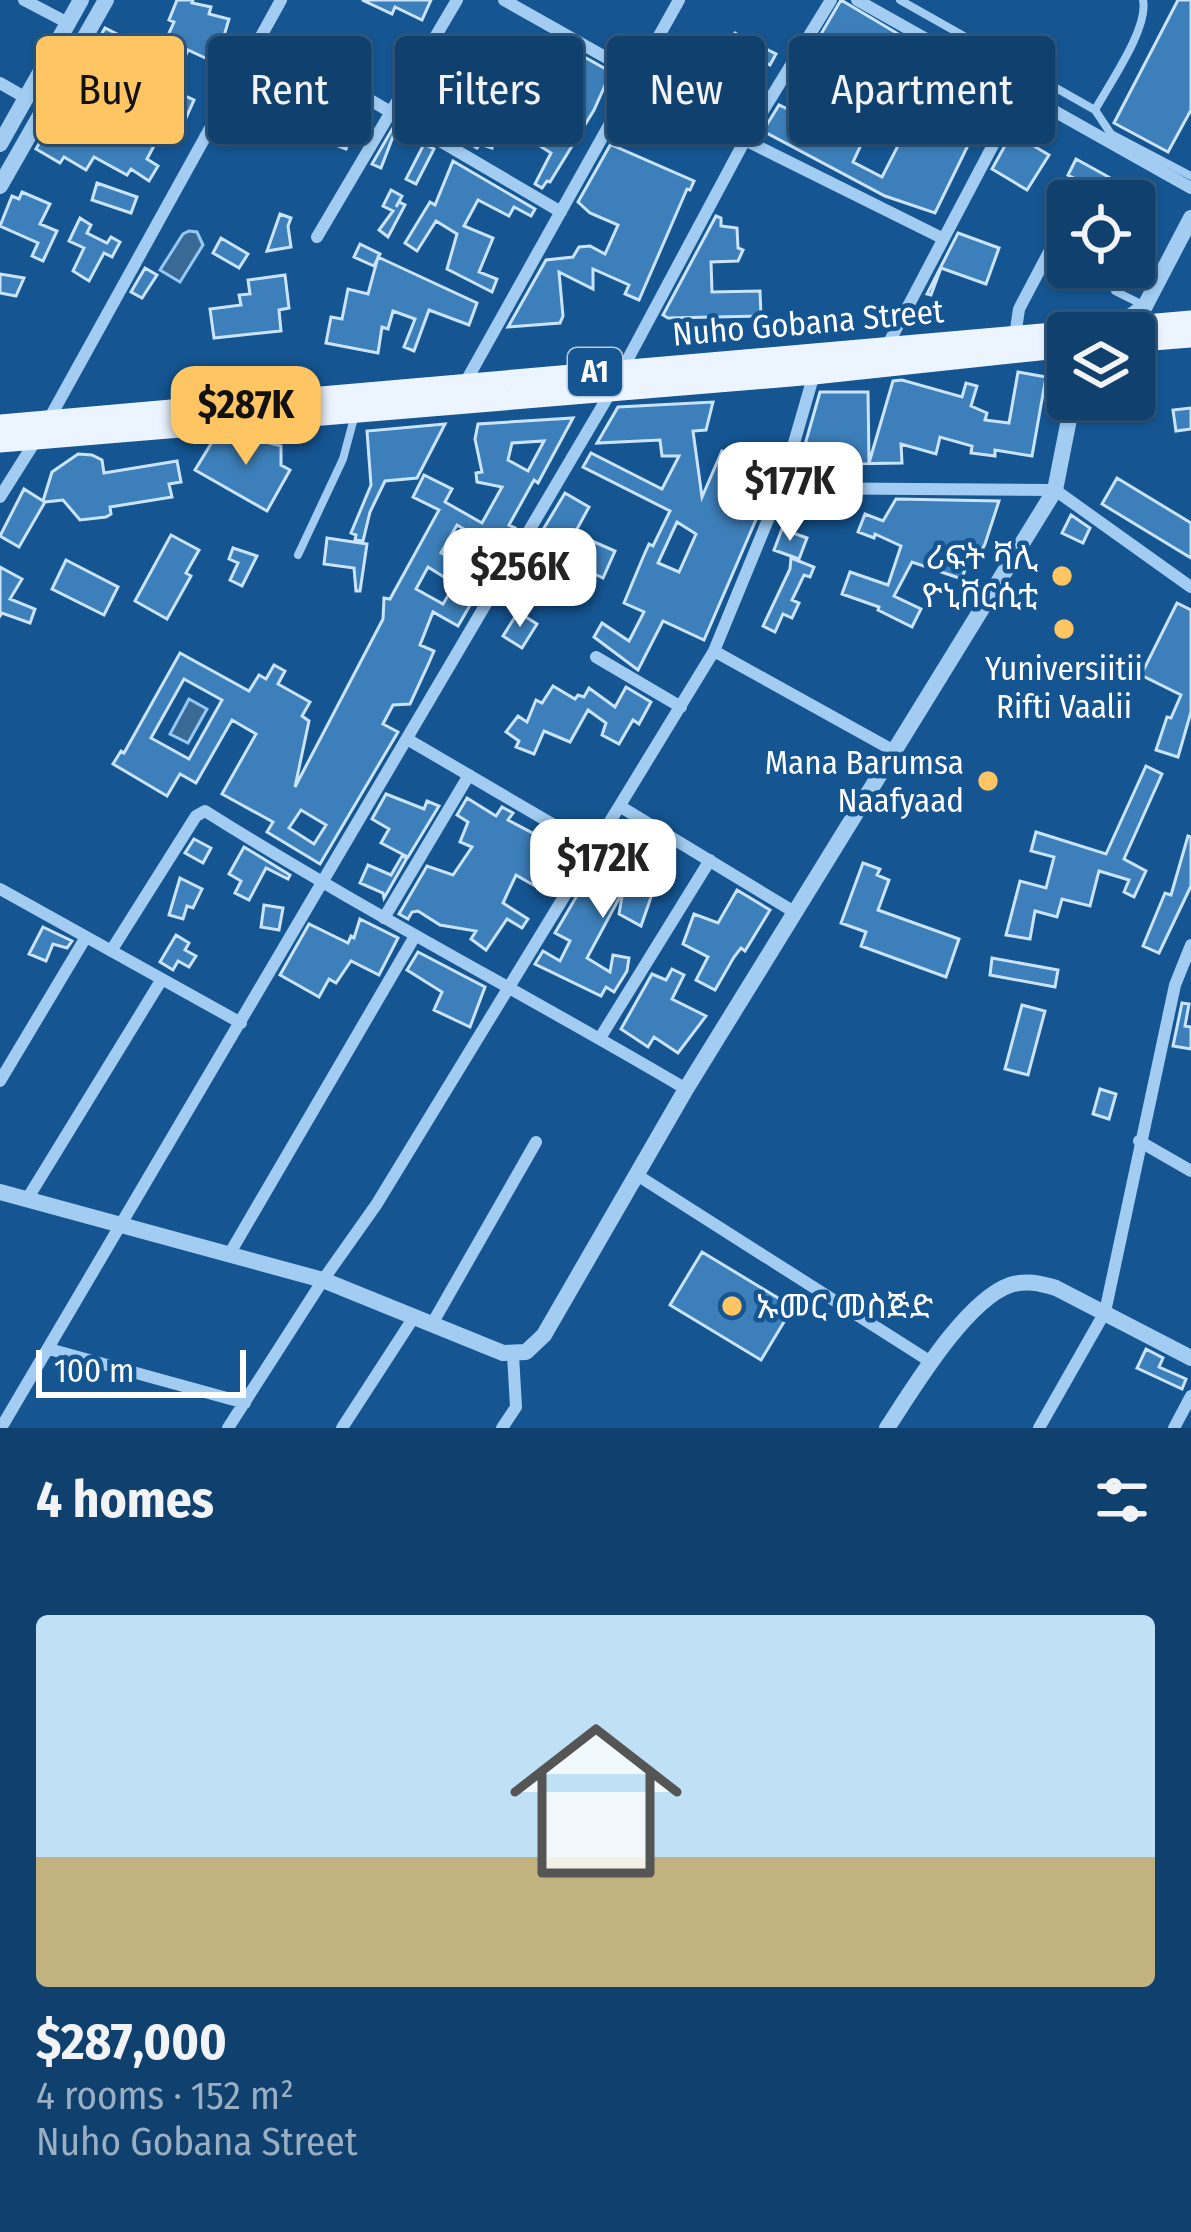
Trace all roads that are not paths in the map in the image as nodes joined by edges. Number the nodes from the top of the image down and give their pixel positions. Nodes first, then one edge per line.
1 (24, 0) edge
2 (81, 0) edge
3 (106, 0) edge
4 (281, 0) edge
5 (457, 0) edge
6 (505, 0) edge
7 (679, 0) edge
8 (831, 0) edge
9 (857, 0) edge
10 (1143, 0) edge
11 (907, 2) edge
12 (68, 23) junction
13 (261, 36) edge
14 (659, 36) edge
15 (923, 36) edge
16 (607, 58) edge
17 (0, 83) edge
18 (26, 98) junction
19 (371, 102) edge
20 (765, 107) edge
21 (1055, 109) edge
22 (1095, 110) junction
23 (391, 114) junction
24 (607, 129) edge
25 (208, 132) edge
26 (0, 144) edge
27 (743, 144) edge
28 (753, 144) edge
29 (993, 144) edge
30 (1191, 176) edge
31 (0, 186) edge
32 (1191, 188) edge
33 (561, 212) junction
34 (1191, 218) edge
35 (317, 237) dead end
36 (942, 238) junction
37 (1047, 262) edge
38 (1114, 288) edge
39 (1145, 306) junction
40 (1137, 312) edge
41 (1191, 322) edge
42 (1155, 326) edge
43 (1047, 334) edge
44 (1015, 336) junction
45 (1191, 337) edge
46 (1155, 340) edge
47 (1047, 348) edge
48 (881, 359) junction
49 (814, 374) junction
50 (617, 380) junction
51 (465, 383) junction
52 (356, 403) junction
53 (1068, 420) edge
54 (0, 425) edge
55 (43, 430) junction
56 (0, 442) edge
57 (781, 488) junction
58 (1055, 490) junction
59 (0, 497) edge
60 (298, 555) dead end
61 (1191, 587) edge
62 (714, 651) junction
63 (596, 656) dead end
64 (681, 707) junction
65 (407, 739) junction
66 (896, 752) junction
67 (469, 775) junction
68 (622, 807) junction
69 (595, 850) junction
70 (710, 860) junction
71 (323, 883) junction
72 (0, 889) edge
73 (796, 913) junction
74 (384, 918) junction
75 (415, 936) junction
76 (86, 937) junction
77 (1191, 945) edge
78 (111, 951) junction
79 (162, 979) junction
80 (509, 985) junction
81 (1174, 985) junction
82 (1191, 991) edge
83 (241, 1023) junction
84 (600, 1038) junction
85 (0, 1081) edge
86 (686, 1089) junction
87 (1139, 1141) junction
88 (536, 1142) dead end
89 (1191, 1171) edge
90 (637, 1175) junction
91 (0, 1192) edge
92 (26, 1201) junction
93 (122, 1222) junction
94 (230, 1253) junction
95 (323, 1280) junction
96 (1105, 1312) junction
97 (423, 1321) junction
98 (49, 1349) junction
99 (1191, 1358) edge
100 (514, 1362) junction
101 (931, 1362) junction
102 (1191, 1396) edge
103 (244, 1402) junction
104 (2, 1428) edge
105 (228, 1428) edge
106 (342, 1428) edge
107 (502, 1428) edge
108 (887, 1428) edge
109 (1039, 1428) edge
110 (1174, 1428) edge

1 - 12 street
2 - 12 street
3 - 31 street
4 - 13 street
5 - 23 street
6 - 16 street
7 - 14 street
8 - 20 street
9 - 15 street
10 - 22 lane
11 - 22 lane
12 - 18 street
17 - 18 street
18 - 26 street
19 - 23 street
21 - 32 street
22 - 30 lane
23 - 33 street
23 - 35 street
24 - 33 street
25 - 55 street
27 - 50 street
28 - 36 street
29 - 36 street
33 - 51 street
34 - 39 street
36 - 48 street
37 - 44 street
38 - 39 lane
39 - 40 street
41 - 42 main road, Nuho Gobana Street / A1
43 - 44 main road, Nuho Gobana Street / A1
44 - 48 main road, Nuho Gobana Street / A1
45 - 46 main road
47 - 48 main road, Nuho Gobana Street / A1
48 - 49 main road, Nuho Gobana Street / A1
48 - 50 main road, Nuho Gobana Street / A1
49 - 50 main road, Nuho Gobana Street / A1
49 - 57 street
50 - 51 main road, Nuho Gobana Street / A1
50 - 52 main road, Nuho Gobana Street / A1
50 - 65 street
51 - 52 main road, Nuho Gobana Street / A1
52 - 55 main road, Nuho Gobana Street / A1
52 - 60 lane
53 - 58 street
54 - 55 main road, Nuho Gobana Street / A1
55 - 56 main road, Nuho Gobana Street / A1
55 - 59 street
57 - 58 street
57 - 62 street
58 - 61 street
58 - 66 street
62 - 64 street
62 - 66 street
63 - 64 street
64 - 68 street
65 - 67 street
65 - 71 street
66 - 73 street
67 - 69 street
67 - 74 street
68 - 69 street
68 - 70 street
69 - 80 street
70 - 73 street
70 - 84 street
71 - 74 street
71 - 78 street
71 - 83 street
72 - 76 street
73 - 86 street
74 - 75 street
75 - 80 street
75 - 94 street
76 - 78 street
76 - 85 street
77 - 81 street
78 - 79 street
79 - 83 street
79 - 92 street
80 - 84 street
80 - 95 street
81 - 82 street
81 - 87 street
83 - 93 street
84 - 86 street
86 - 90 street
87 - 89 street
87 - 96 street
88 - 97 street
90 - 100 street
90 - 101 street
91 - 92 street
92 - 93 street
93 - 94 street
93 - 98 street
94 - 95 street
95 - 97 street
95 - 103 street
96 - 99 street
96 - 101 street
96 - 109 street
97 - 100 street
97 - 106 street
98 - 103 street
98 - 104 street
100 - 107 street
101 - 108 street
102 - 110 street
103 - 105 street

